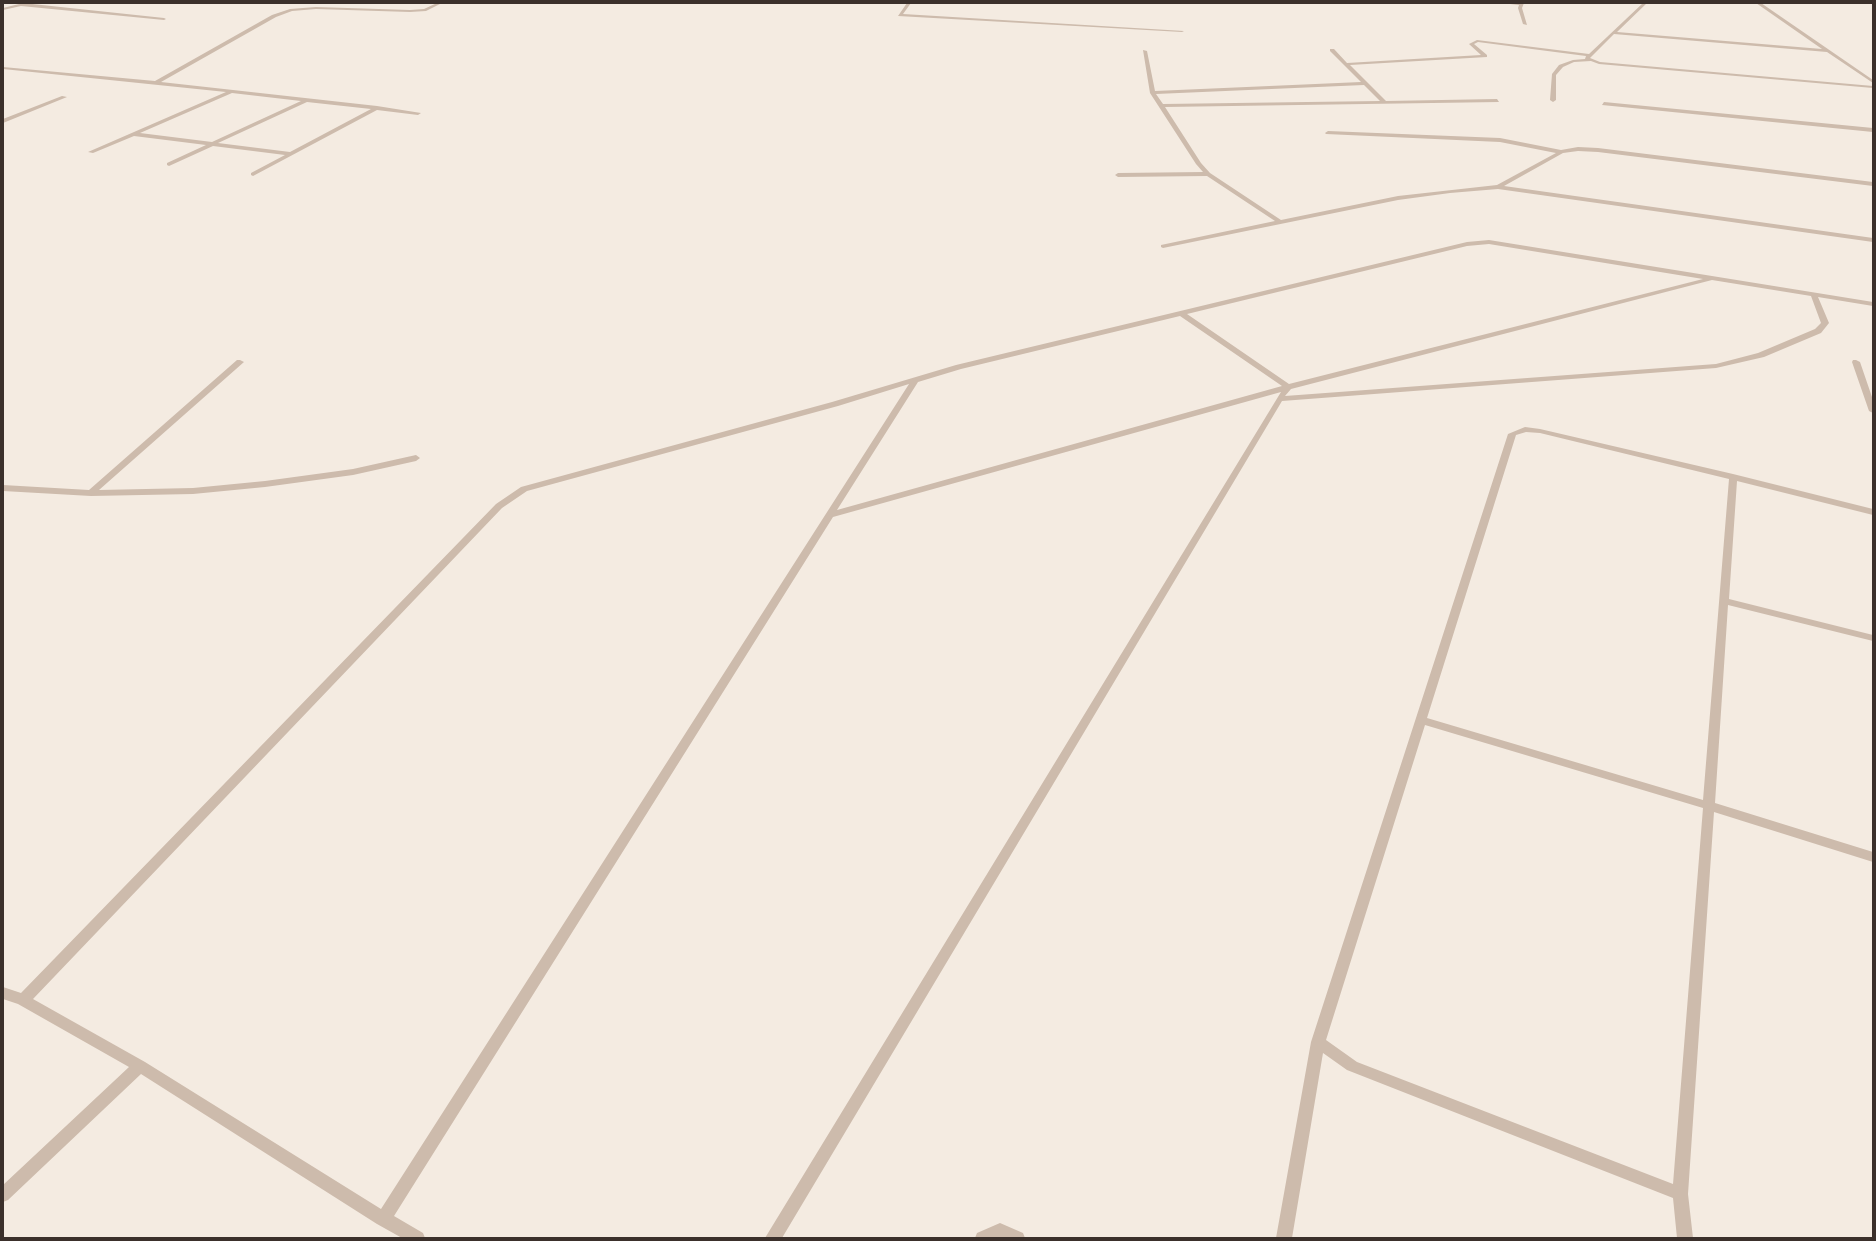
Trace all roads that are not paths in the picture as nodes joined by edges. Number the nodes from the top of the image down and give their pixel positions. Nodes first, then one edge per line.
1 (30, 3) edge
2 (440, 3) edge
3 (909, 3) edge
4 (1503, 3) edge
5 (1522, 3) edge
6 (1645, 3) edge
7 (1758, 3) edge
8 (23, 5) junction
9 (3, 9) edge
10 (164, 19) dead end
11 (1525, 24) dead end
12 (1182, 31) dead end
13 (1613, 33) junction
14 (1332, 50) dead end
15 (1145, 51) dead end
16 (1827, 51) junction
17 (1589, 58) junction
18 (1346, 64) junction
19 (3, 68) edge
20 (1873, 82) edge
21 (156, 83) junction
22 (1365, 83) junction
23 (1873, 87) edge
24 (233, 92) junction
25 (1153, 93) junction
26 (64, 97) dead end
27 (307, 100) junction
28 (1553, 100) dead end
29 (1497, 101) dead end
30 (1385, 103) junction
31 (1604, 104) dead end
32 (1161, 106) junction
33 (377, 108) junction
34 (418, 113) dead end
35 (3, 121) edge
36 (1873, 130) edge
37 (1328, 133) dead end
38 (134, 134) junction
39 (213, 144) junction
40 (91, 152) dead end
41 (1561, 152) junction
42 (291, 154) junction
43 (168, 164) dead end
44 (253, 174) dead end
45 (1208, 174) junction
46 (1118, 175) dead end
47 (1873, 184) edge
48 (1498, 187) junction
49 (1280, 222) junction
50 (1873, 240) edge
51 (1163, 246) dead end
52 (1712, 278) junction
53 (1814, 295) junction
54 (1873, 304) edge
55 (1181, 313) junction
56 (240, 362) dead end
57 (1856, 362) dead end
58 (916, 379) junction
59 (1288, 387) junction
60 (1279, 399) junction
61 (1873, 411) edge
62 (416, 458) dead end
63 (1733, 477) junction
64 (3, 488) edge
65 (91, 493) junction
66 (1873, 512) edge
67 (830, 515) junction
68 (1723, 602) junction
69 (1873, 638) edge
70 (1421, 720) junction
71 (1709, 806) junction
72 (1873, 857) edge
73 (3, 993) edge
74 (23, 1000) junction
75 (1318, 1042) junction
76 (140, 1066) junction
77 (1680, 1194) junction
78 (3, 1195) edge
79 (383, 1219) junction
80 (417, 1238) edge
81 (773, 1238) edge
82 (983, 1238) edge
83 (1017, 1238) edge
84 (1284, 1238) edge
85 (1685, 1238) edge

1 - 8 street
2 - 21 street
3 - 12 street
4 - 5 street
5 - 11 street
6 - 13 street
7 - 16 street
8 - 9 street
8 - 10 street
13 - 16 street
13 - 17 street
14 - 18 street
15 - 25 street
16 - 20 street
17 - 18 street
17 - 23 street
17 - 28 street
18 - 22 street
19 - 21 street
21 - 24 street
22 - 25 street
22 - 30 street
24 - 27 street
24 - 38 street
25 - 32 street
26 - 35 street
27 - 33 street
27 - 39 street
29 - 30 street
30 - 32 street
31 - 36 street
32 - 45 street
33 - 34 street
33 - 42 street
37 - 41 street
38 - 39 street
38 - 40 street
39 - 42 street
39 - 43 street
41 - 47 street
41 - 48 street
42 - 44 street
45 - 46 street
45 - 49 street
48 - 49 street
48 - 50 street
49 - 51 street
52 - 53 street
52 - 55 street
52 - 59 street
53 - 54 street
53 - 60 street
55 - 58 street
55 - 59 street
56 - 65 street
57 - 61 street
58 - 67 street
58 - 74 street
59 - 60 street
59 - 67 street
60 - 81 street
62 - 65 street
63 - 66 street
63 - 68 street
63 - 70 street
64 - 65 street
67 - 79 street
68 - 69 street
68 - 71 street
70 - 71 street
70 - 75 street
71 - 72 street
71 - 77 street
73 - 74 street
74 - 76 street
75 - 77 street
75 - 84 street
76 - 78 street
76 - 79 street
77 - 85 street
79 - 80 street
82 - 83 street

